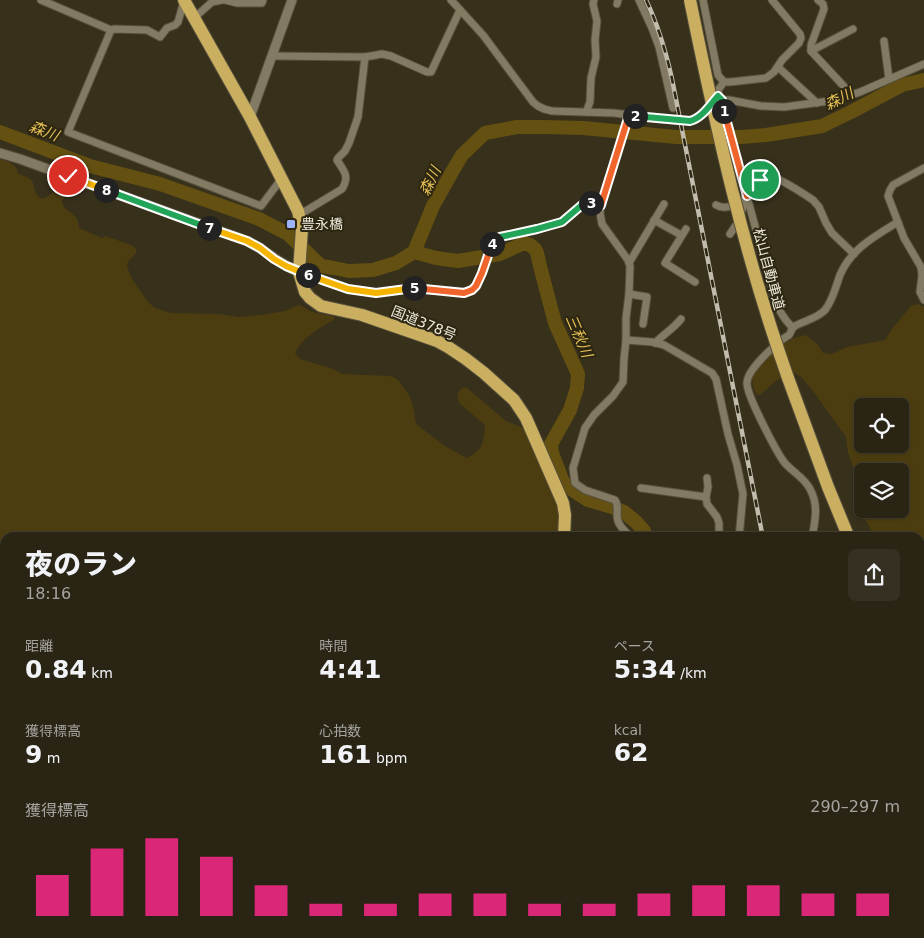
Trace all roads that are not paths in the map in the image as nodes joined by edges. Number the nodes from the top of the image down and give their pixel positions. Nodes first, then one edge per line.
1 (41, 0) edge
2 (184, 0) edge
3 (223, 0) edge
4 (262, 0) edge
5 (292, 0) edge
6 (451, 0) edge
7 (594, 0) edge
8 (639, 0) edge
9 (690, 0) edge
10 (703, 0) edge
11 (772, 0) edge
12 (818, 0) edge
13 (460, 10) junction
14 (194, 18) junction
15 (853, 29) dead end
16 (111, 30) junction
17 (884, 41) dead end
18 (811, 51) junction
19 (272, 56) junction
20 (365, 57) junction
21 (924, 64) edge
22 (778, 67) junction
23 (889, 79) junction
24 (724, 82) junction
25 (852, 95) junction
26 (720, 98) junction
27 (817, 103) junction
28 (673, 108) dead end
29 (587, 112) junction
30 (250, 117) junction
31 (628, 118) junction
32 (0, 153) edge
33 (924, 168) edge
34 (282, 178) junction
35 (747, 196) junction
36 (664, 204) dead end
37 (601, 205) junction
38 (716, 205) dead end
39 (299, 215) junction
40 (654, 220) junction
41 (898, 222) junction
42 (730, 234) dead end
43 (854, 254) junction
44 (629, 263) junction
45 (300, 266) junction
46 (694, 282) dead end
47 (629, 294) junction
48 (924, 300) edge
49 (681, 319) dead end
50 (643, 324) dead end
51 (792, 327) junction
52 (626, 340) junction
53 (655, 343) junction
54 (707, 478) dead end
55 (641, 488) dead end
56 (706, 497) junction
57 (564, 532) edge
58 (626, 532) edge
59 (719, 532) edge
60 (740, 532) edge
61 (813, 532) edge
62 (847, 532) edge

1 - 16 street
2 - 14 highway, 国道378号
2 - 16 street
3 - 4 street
3 - 14 street
5 - 19 street
6 - 13 street
7 - 29 street
8 - 28 street
9 - 62 highway, 松山自動車道, bridge
10 - 24 street
11 - 22 street
12 - 18 street
13 - 20 street
13 - 29 street
14 - 30 highway, 国道378号
15 - 18 street
16 - 34 street
17 - 23 street
18 - 25 street
19 - 20 street
19 - 30 street
20 - 39 street
21 - 23 street
22 - 24 street
22 - 27 street
23 - 25 street
24 - 26 street
25 - 27 street
26 - 27 street
26 - 31 street
26 - 35 street
29 - 31 street
30 - 34 highway, 国道378号
31 - 37 street
32 - 45 street
33 - 41 street
34 - 39 highway, 国道378号
35 - 38 street
35 - 42 street
35 - 43 street
35 - 51 street
36 - 40 street
37 - 44 street
37 - 45 street
39 - 45 highway, 国道378号
40 - 44 street
40 - 46 street
41 - 43 street
41 - 48 street
43 - 51 street
44 - 47 street
45 - 57 highway, 国道378号
47 - 50 street
47 - 52 street
49 - 53 street
51 - 61 street
52 - 53 street
52 - 58 street
53 - 60 street
54 - 56 street
55 - 56 street
56 - 59 street

